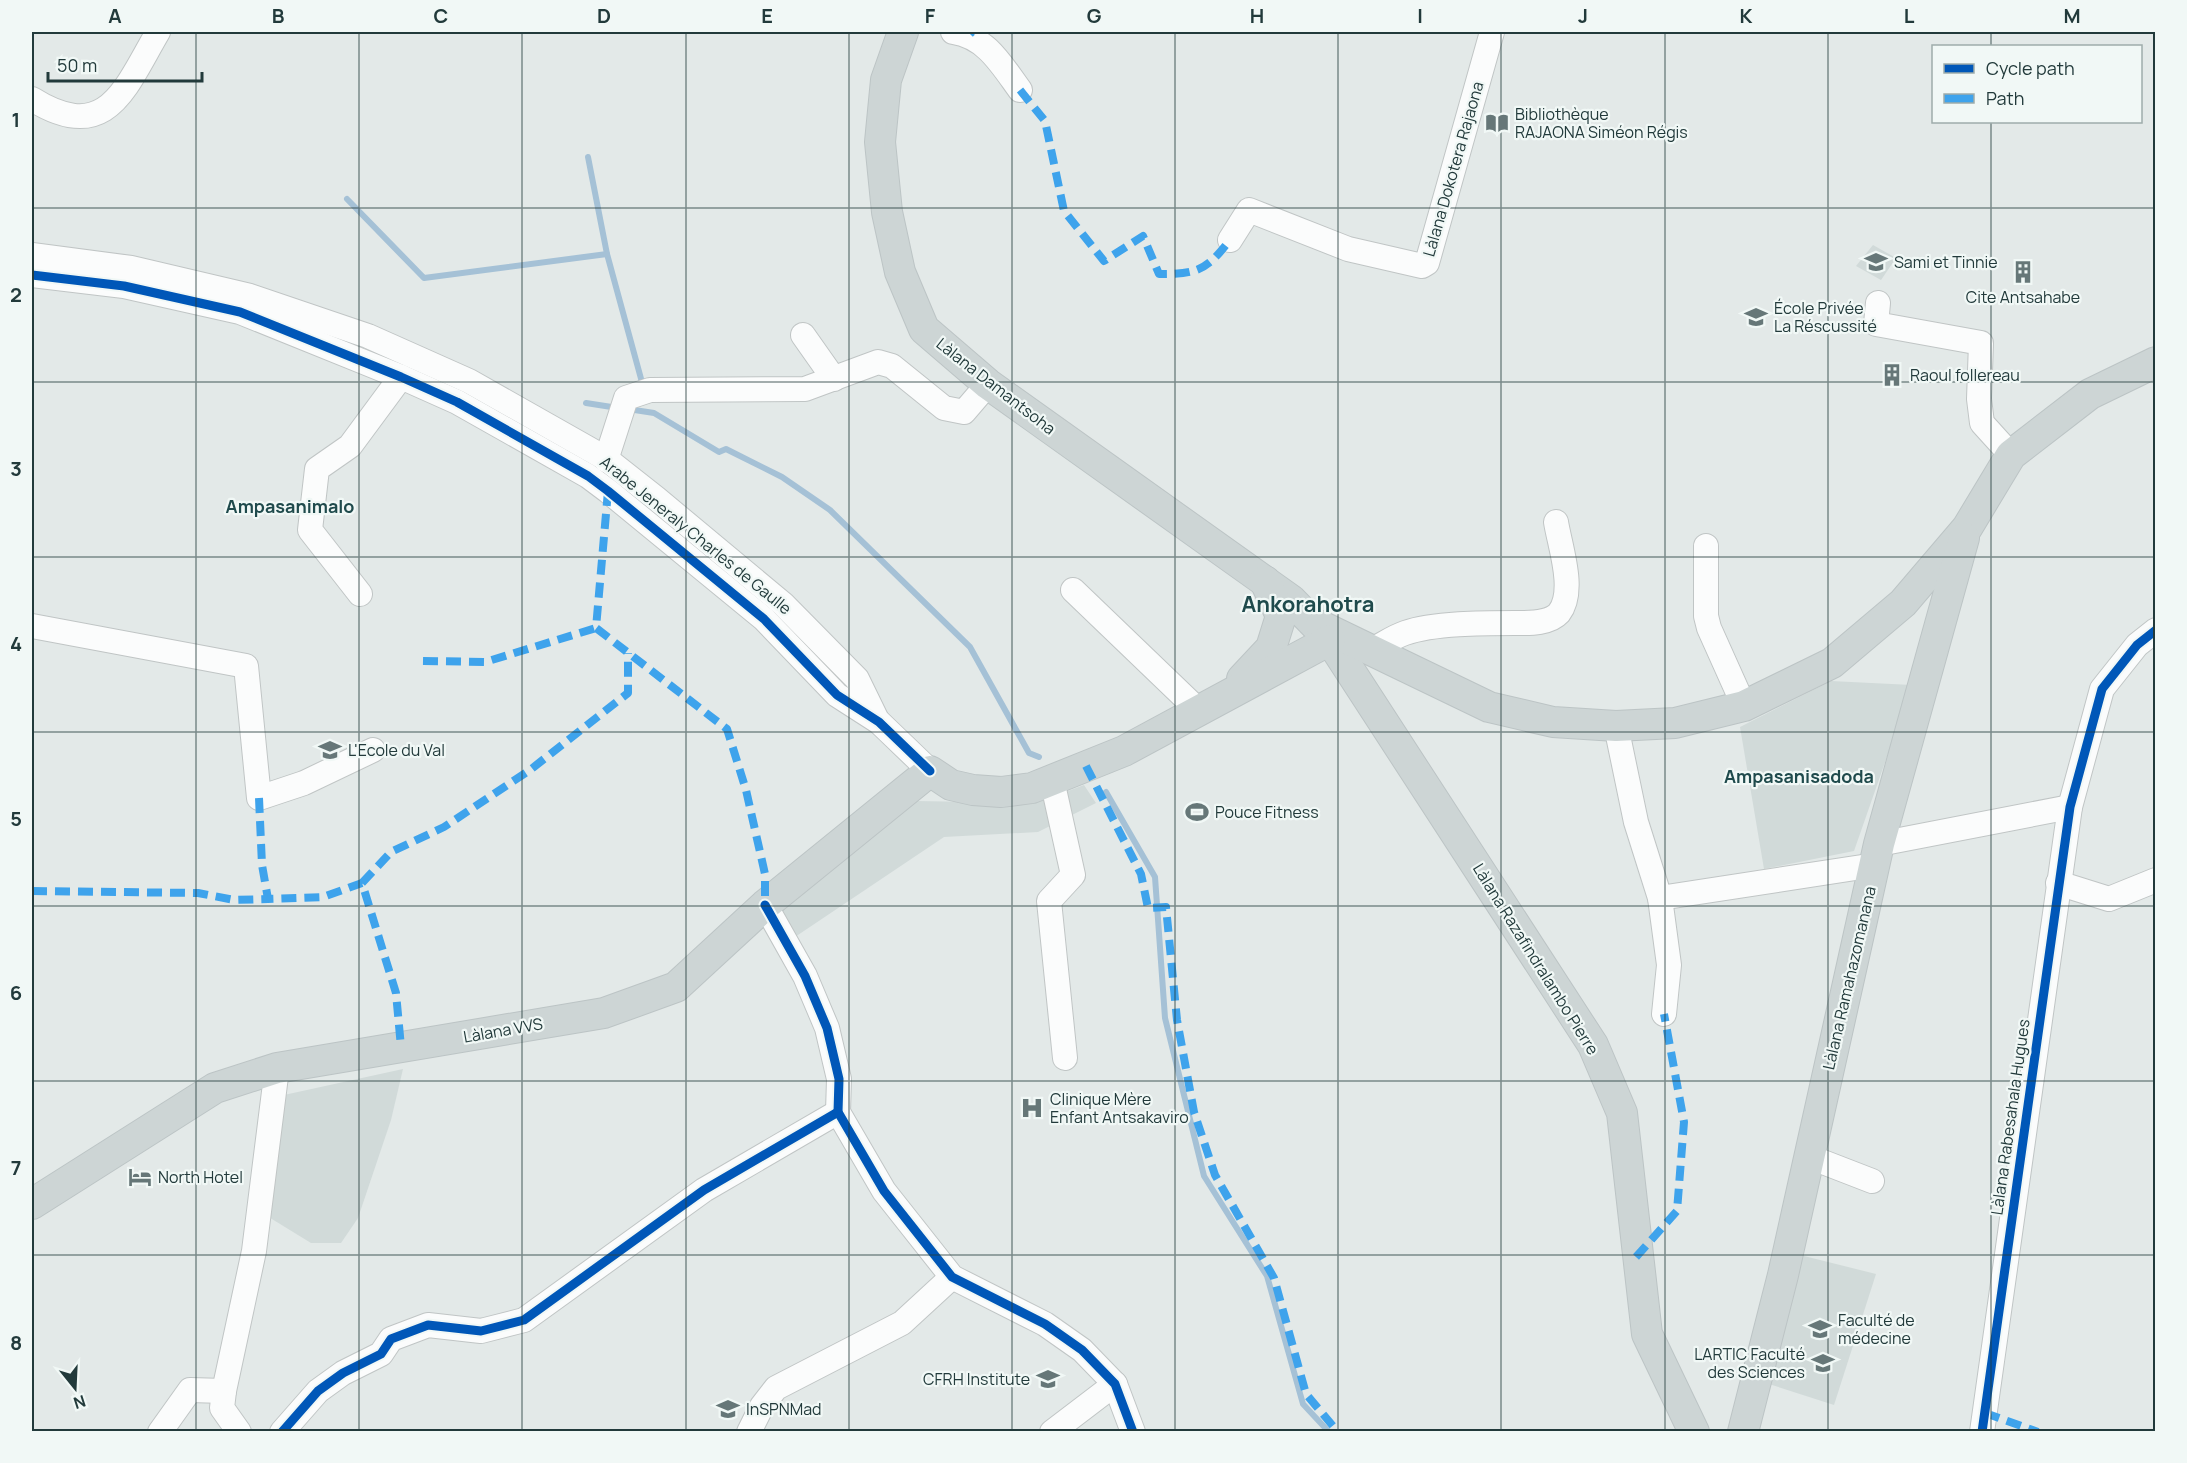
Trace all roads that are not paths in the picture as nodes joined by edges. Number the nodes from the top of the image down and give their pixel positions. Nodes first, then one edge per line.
1 (158, 32) edge
2 (903, 32) edge
3 (953, 32) edge
4 (1492, 32) edge
5 (1020, 90) dead end
6 (32, 99) edge
7 (1230, 240) dead end
8 (32, 255) edge
9 (32, 275) edge
10 (1878, 303) dead end
11 (803, 335) dead end
12 (2156, 362) edge
13 (401, 377) junction
14 (834, 380) junction
15 (988, 384) junction
16 (2011, 455) junction
17 (606, 460) junction
18 (1556, 522) dead end
19 (1967, 528) junction
20 (1706, 546) dead end
21 (1265, 581) junction
22 (1073, 590) dead end
23 (360, 594) dead end
24 (1903, 603) junction
25 (1940, 621) junction
26 (32, 626) edge
27 (2156, 630) edge
28 (1323, 632) junction
29 (1372, 650) junction
30 (1351, 673) junction
31 (1240, 681) junction
32 (1744, 706) junction
33 (1199, 711) junction
34 (879, 722) junction
35 (1616, 726) junction
36 (373, 750) dead end
37 (930, 771) junction
38 (1052, 780) junction
39 (2070, 807) junction
40 (1877, 854) junction
41 (2156, 880) edge
42 (2058, 883) junction
43 (1660, 898) junction
44 (765, 905) junction
45 (1664, 1014) dead end
46 (1065, 1058) dead end
47 (277, 1068) junction
48 (838, 1112) junction
49 (1809, 1157) junction
50 (1872, 1181) dead end
51 (32, 1204) edge
52 (952, 1277) junction
53 (1647, 1334) junction
54 (1115, 1384) junction
55 (224, 1390) junction
56 (160, 1431) edge
57 (239, 1431) edge
58 (282, 1431) edge
59 (749, 1431) edge
60 (1052, 1431) edge
61 (1133, 1431) edge
62 (1671, 1431) edge
63 (1694, 1431) edge
64 (1743, 1431) edge
65 (1982, 1431) edge

1 - 6 street
2 - 15 main road, Làlana Damantsoha
3 - 5 street
4 - 7 street, Làlana Dokotera Rajaona
8 - 17 street, Arabe Jeneraly Charles de Gaulle
9 - 13 street, Arabe Jeneraly Charles de Gaulle
10 - 16 street
11 - 14 street
12 - 16 main road
13 - 23 street
13 - 34 street, Arabe Jeneraly Charles de Gaulle
14 - 15 street
14 - 17 street
15 - 21 main road, Làlana Damantsoha
16 - 19 main road
17 - 34 street, Arabe Jeneraly Charles de Gaulle
18 - 29 street
19 - 24 main road
19 - 25 main road, Làlana Ramahazomanana
20 - 32 street
21 - 28 main road, Làlana Damantsoha
21 - 31 main road
22 - 33 street
24 - 25 main road
24 - 32 main road
25 - 40 main road, Làlana Ramahazomanana
26 - 36 street
27 - 39 street, Làlana Rabesahala Hugues
28 - 29 main road
28 - 30 main road, Làlana Razafindralambo Pierre
28 - 31 main road, Arabe Jeneraly Charles de Gaulle
28 - 33 main road, Arabe Jeneraly Charles de Gaulle
29 - 30 main road
29 - 35 main road
30 - 53 main road, Làlana Razafindralambo Pierre
31 - 33 main road, Arabe Jeneraly Charles de Gaulle
32 - 35 main road
33 - 38 main road, Arabe Jeneraly Charles de Gaulle
34 - 37 street, Arabe Jeneraly Charles de Gaulle
35 - 43 street
37 - 38 main road, Arabe Jeneraly Charles de Gaulle
37 - 44 main road, Làlana VVS
38 - 46 street
39 - 40 street
39 - 42 street, Làlana Rabesahala Hugues
40 - 43 street
40 - 49 main road, Làlana Ramahazomanana
41 - 42 street
42 - 65 street, Làlana Rabesahala Hugues
43 - 45 street
44 - 47 main road, Làlana VVS
44 - 48 street
47 - 51 main road, Làlana VVS
47 - 55 street
48 - 52 street
48 - 58 street
49 - 50 street
49 - 64 main road, Làlana Ramahazomanana
52 - 54 street
52 - 59 street
53 - 62 main road
53 - 63 main road, Làlana Razafindralambo Pierre
54 - 60 street
54 - 61 street
55 - 56 street
55 - 57 street

